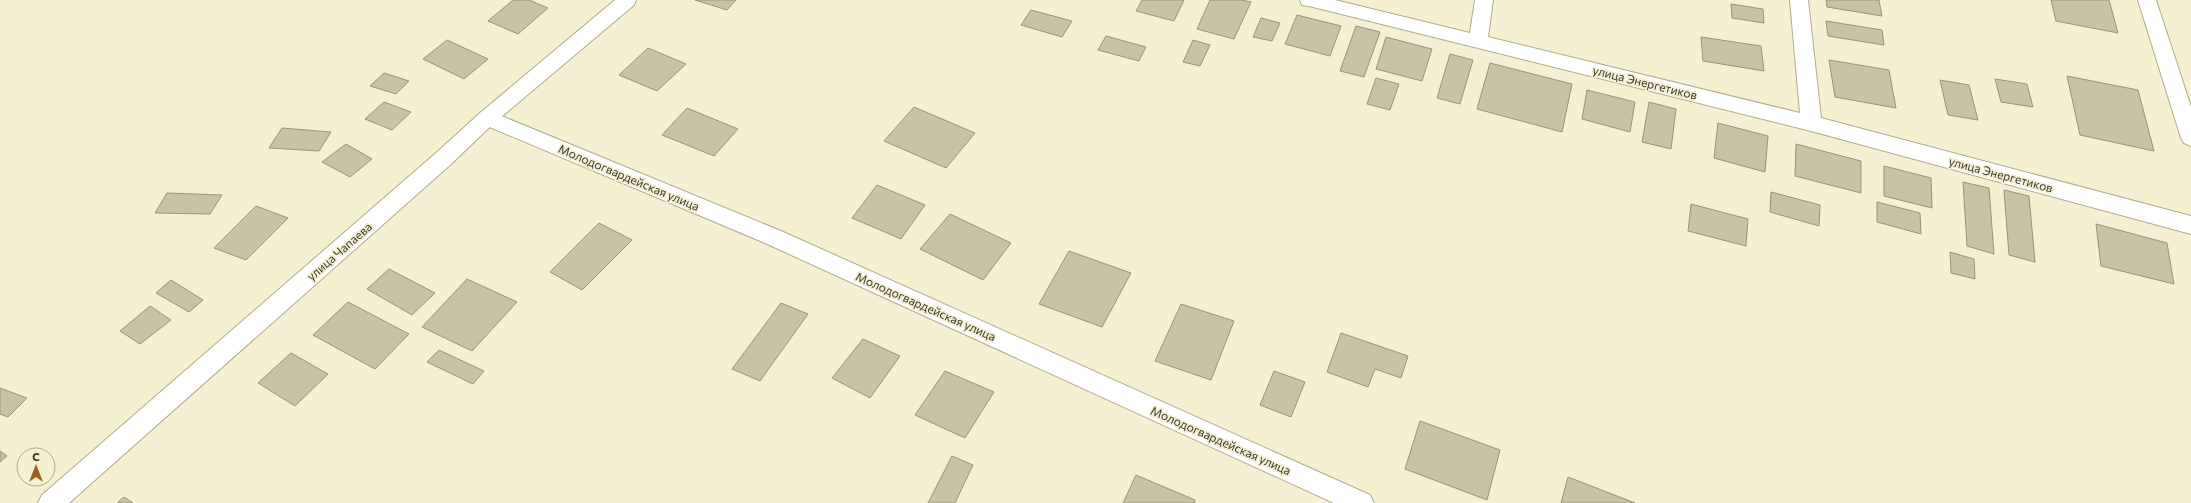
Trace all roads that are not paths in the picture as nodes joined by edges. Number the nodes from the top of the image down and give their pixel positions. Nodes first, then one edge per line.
1 (627, 0) edge
2 (1309, 0) edge
3 (1484, 0) edge
4 (1799, 0) edge
5 (2147, 0) edge
6 (1478, 41) junction
7 (487, 118) junction
8 (1811, 123) junction
9 (2191, 138) edge
10 (2191, 225) edge
11 (52, 503) edge
12 (1361, 503) edge

1 - 7 street, улица Чапаева
2 - 6 street, улица Энергетиков
3 - 6 street
4 - 8 street
5 - 9 street
6 - 8 street, улица Энергетиков
7 - 11 street, улица Чапаева
7 - 12 street, Молодогвардейская улица
8 - 10 street, улица Энергетиков

